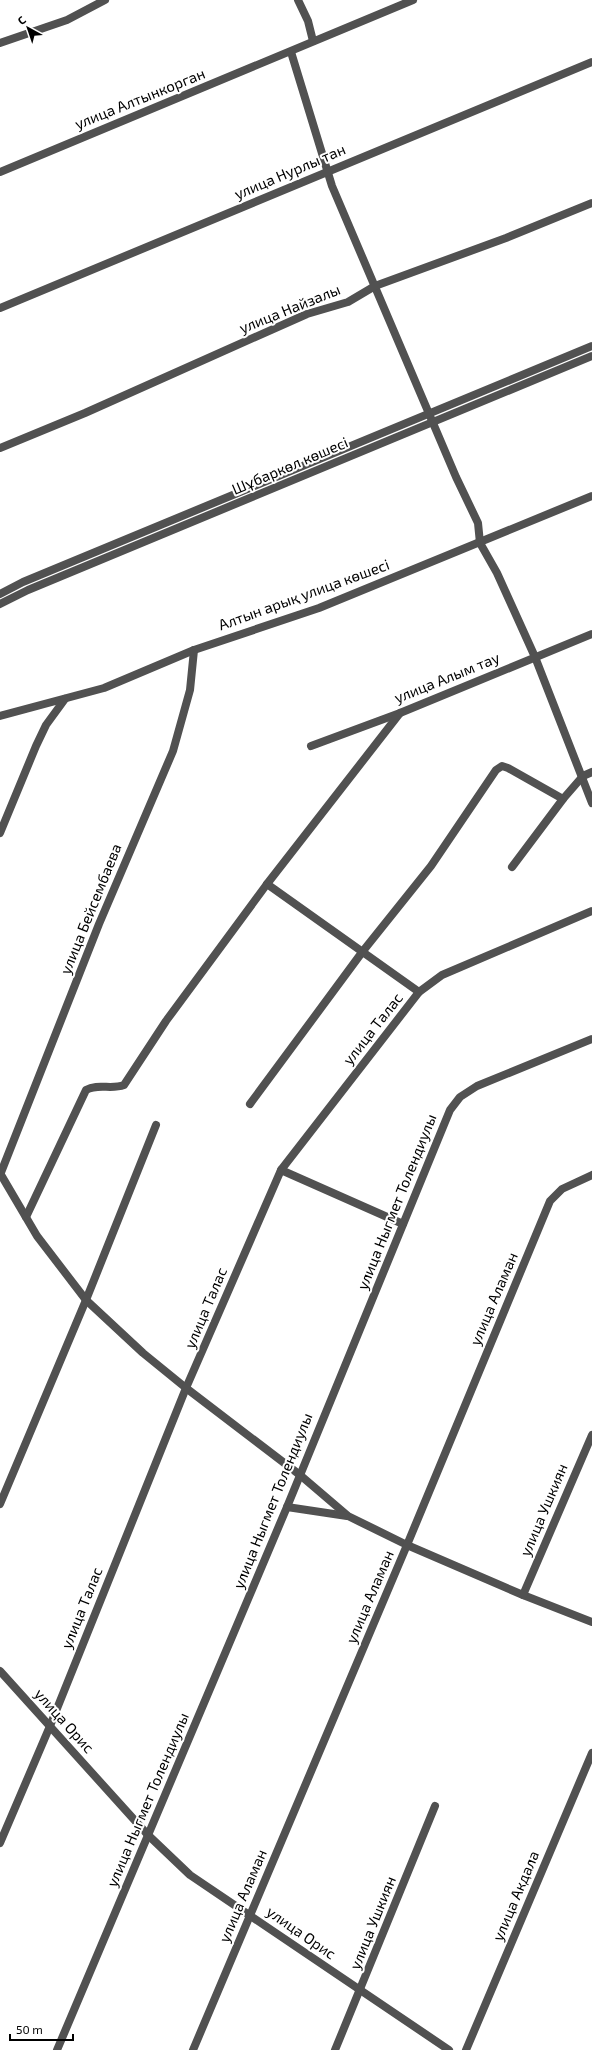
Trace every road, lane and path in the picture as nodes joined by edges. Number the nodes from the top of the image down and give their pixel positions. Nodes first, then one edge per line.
1 (105, 0) edge
2 (298, 0) edge
3 (413, 0) edge
4 (313, 41) junction
5 (0, 43) edge
6 (291, 52) junction
7 (592, 62) edge
8 (328, 171) junction
9 (0, 172) edge
10 (592, 203) edge
11 (375, 286) junction
12 (0, 308) edge
13 (592, 346) edge
14 (592, 356) edge
15 (431, 418) junction
16 (0, 448) edge
17 (592, 496) edge
18 (480, 543) junction
19 (0, 594) edge
20 (0, 604) edge
21 (592, 634) edge
22 (194, 650) junction
23 (535, 657) junction
24 (65, 699) junction
25 (400, 713) junction
26 (0, 716) edge
27 (311, 746) dead end
28 (592, 772) edge
29 (583, 776) junction
30 (563, 799) junction
31 (592, 803) edge
32 (0, 833) edge
33 (512, 867) dead end
34 (267, 884) junction
35 (592, 911) edge
36 (363, 951) junction
37 (420, 992) junction
38 (592, 1038) edge
39 (250, 1104) dead end
40 (156, 1125) dead end
41 (281, 1170) junction
42 (0, 1174) edge
43 (592, 1175) edge
44 (26, 1217) junction
45 (402, 1224) junction
46 (86, 1300) junction
47 (186, 1388) junction
48 (592, 1435) edge
49 (300, 1475) junction
50 (0, 1504) edge
51 (287, 1507) junction
52 (348, 1516) junction
53 (407, 1546) junction
54 (523, 1596) junction
55 (592, 1622) edge
56 (0, 1671) edge
57 (50, 1726) junction
58 (592, 1753) edge
59 (435, 1806) dead end
60 (148, 1835) junction
61 (0, 1843) edge
62 (250, 1915) junction
63 (361, 1992) junction
64 (57, 2050) edge
65 (193, 2050) edge
66 (335, 2050) edge
67 (449, 2050) edge
68 (466, 2050) edge

1 - 5 street
2 - 4 street
3 - 4 street, улица Алтынкорган
4 - 6 street, улица Алтынкорган
6 - 8 street
6 - 9 street, улица Алтынкорган
7 - 8 street, улица Нурлы тан
8 - 11 street
8 - 12 street, улица Нурлы тан
10 - 11 street, улица Найзалы
11 - 15 street
11 - 16 street, улица Найзалы
13 - 15 street, Шұбаркөл көшесі
14 - 15 street, Шұбаркөл көшесі
15 - 18 street
15 - 19 street, Шұбаркөл көшесі
15 - 20 street, Шұбаркөл көшесі
17 - 18 street, Алтын арық улица көшесі
18 - 22 street, Алтын арық улица көшесі
18 - 23 street
21 - 23 street, улица Алым тау
22 - 24 street, Алтын арық улица көшесі
22 - 42 street, улица Бейсембаева
23 - 25 street, улица Алым тау
23 - 29 street
24 - 26 street, Алтын арық улица көшесі
24 - 32 street
25 - 27 street, улица Алым тау
25 - 34 street
28 - 29 street
29 - 30 street
29 - 31 street
30 - 33 street
30 - 36 street
34 - 36 street
34 - 44 street
35 - 37 street, улица Талас
36 - 37 street
36 - 39 street
37 - 41 street, улица Талас
38 - 45 street, улица Ныгмет Толендиулы
40 - 46 street
41 - 45 street
41 - 47 street, улица Талас
42 - 44 street
43 - 53 street, улица Аламан
44 - 46 street
45 - 49 street, улица Ныгмет Толендиулы
46 - 47 street
46 - 50 street
47 - 49 street
47 - 57 street, улица Талас
48 - 54 street, улица Ушкиян
49 - 51 street, улица Ныгмет Толендиулы
49 - 52 street
51 - 52 street
51 - 60 street, улица Ныгмет Толендиулы
52 - 53 street
53 - 54 street
53 - 62 street, улица Аламан
54 - 55 street
56 - 57 street, улица Орис
57 - 60 street, улица Орис
57 - 61 street, улица Талас
58 - 68 street, улица Акдала
59 - 63 street, улица Ушкиян
60 - 62 street, улица Орис
60 - 64 street, улица Ныгмет Толендиулы
62 - 63 street, улица Орис
62 - 65 street, улица Аламан
63 - 66 street, улица Ушкиян
63 - 67 street, улица Орис

